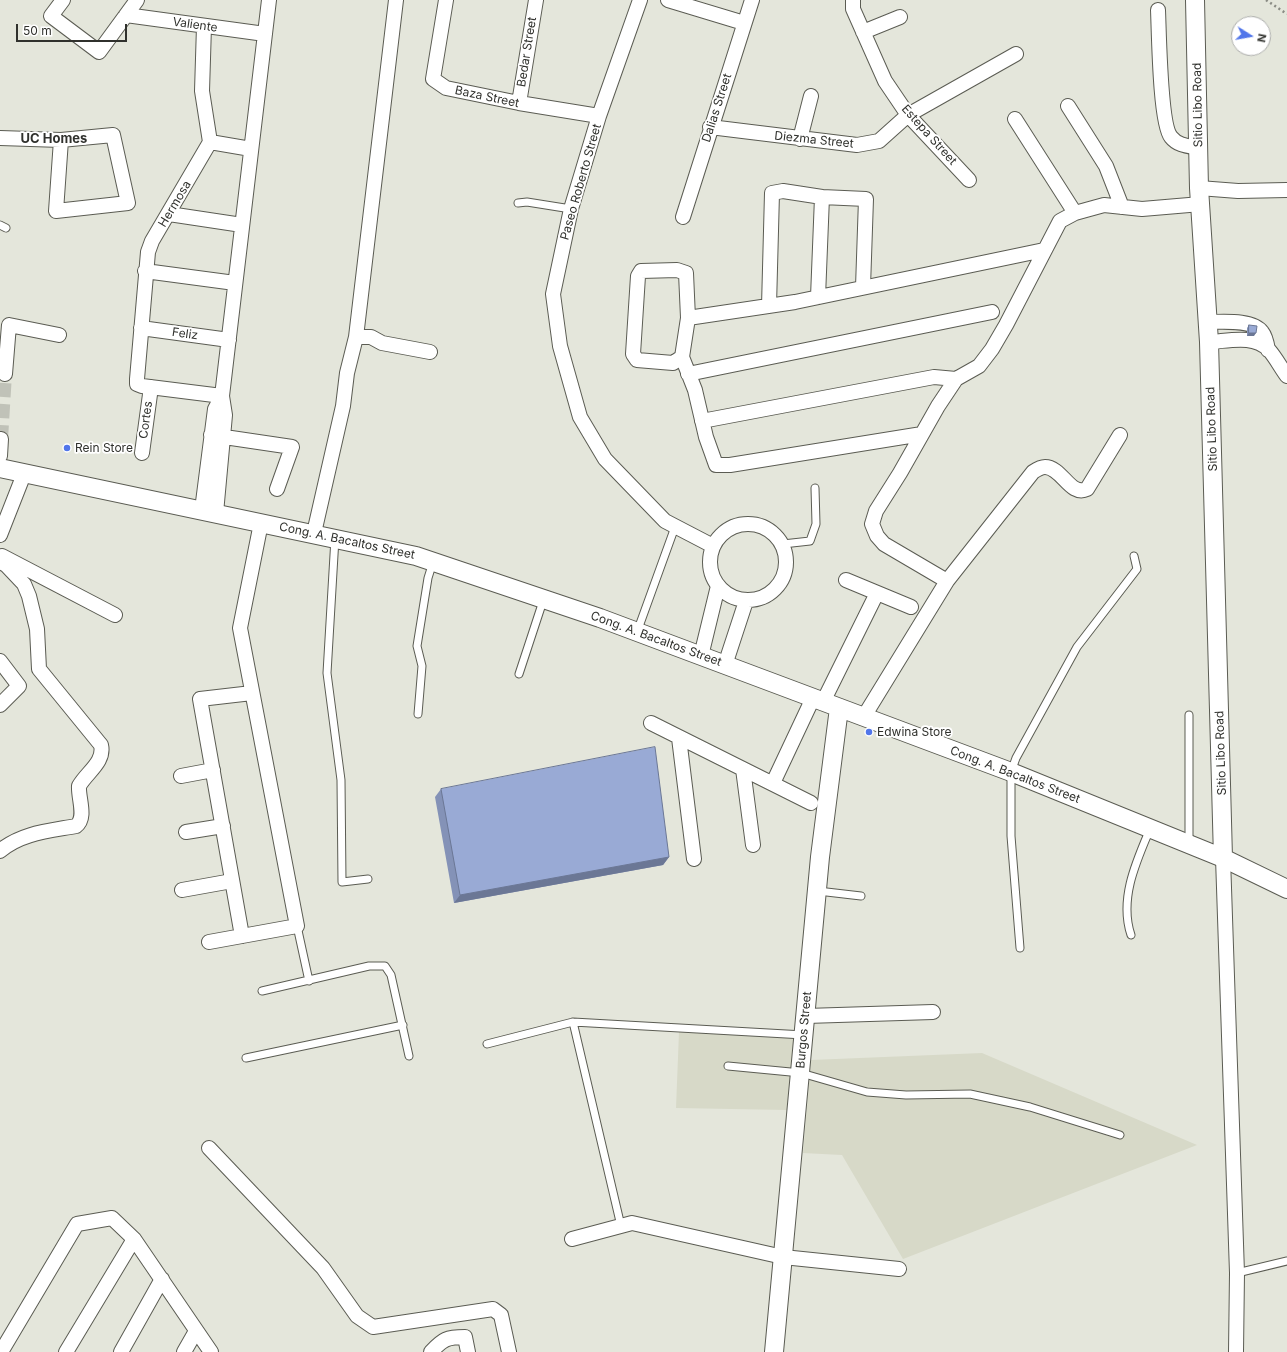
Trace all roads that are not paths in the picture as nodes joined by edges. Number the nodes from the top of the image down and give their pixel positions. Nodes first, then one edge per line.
1 (63, 0) edge
2 (137, 0) edge
3 (269, 0) edge
4 (396, 0) edge
5 (446, 0) edge
6 (536, 0) edge
7 (640, 0) edge
8 (668, 0) edge
9 (752, 0) edge
10 (853, 0) edge
11 (1196, 0) edge
12 (1158, 10) dead end
13 (126, 15) junction
14 (900, 17) dead end
15 (744, 23) junction
16 (204, 26) junction
17 (863, 32) junction
18 (265, 34) junction
19 (1016, 54) dead end
20 (811, 96) dead end
21 (519, 103) junction
22 (1068, 106) dead end
23 (908, 115) junction
24 (599, 116) junction
25 (1015, 119) dead end
26 (710, 127) junction
27 (0, 138) edge
28 (800, 139) junction
29 (61, 140) junction
30 (210, 142) junction
31 (1199, 148) junction
32 (251, 149) junction
33 (969, 180) dead end
34 (1287, 190) edge
35 (1200, 196) junction
36 (822, 197) junction
37 (518, 202) dead end
38 (1122, 207) junction
39 (571, 209) junction
40 (1075, 213) junction
41 (170, 214) junction
42 (683, 217) dead end
43 (242, 225) junction
44 (1044, 250) junction
45 (146, 271) junction
46 (236, 283) junction
47 (863, 287) junction
48 (818, 297) junction
49 (769, 306) junction
50 (992, 312) dead end
51 (688, 318) junction
52 (1208, 319) junction
53 (141, 328) junction
54 (59, 334) dead end
55 (356, 337) junction
56 (229, 340) junction
57 (1209, 342) junction
58 (1268, 350) junction
59 (430, 352) dead end
60 (682, 357) junction
61 (5, 374) tunnel mouth
62 (688, 374) junction
63 (1287, 376) edge
64 (956, 379) junction
65 (151, 387) junction
66 (222, 396) junction
67 (702, 421) junction
68 (922, 434) junction
69 (1120, 435) dead end
70 (217, 436) junction
71 (1, 439) dead end
72 (142, 453) dead end
73 (0, 456) edge
74 (0, 468) edge
75 (24, 474) junction
76 (816, 488) dead end
77 (277, 489) dead end
78 (209, 512) junction
79 (261, 523) junction
80 (675, 527) junction
81 (314, 533) junction
82 (0, 535) edge
83 (335, 538) junction
84 (783, 544) junction
85 (713, 546) junction
86 (0, 554) edge
87 (1134, 556) dead end
88 (0, 562) edge
89 (433, 562) junction
90 (846, 580) dead end
91 (947, 581) junction
92 (718, 586) junction
93 (877, 593) junction
94 (544, 598) junction
95 (746, 601) junction
96 (912, 607) dead end
97 (116, 615) dead end
98 (638, 632) junction
99 (701, 656) junction
100 (0, 662) edge
101 (725, 665) junction
102 (519, 674) dead end
103 (252, 693) junction
104 (825, 703) junction
105 (0, 705) edge
106 (418, 714) dead end
107 (1189, 715) dead end
108 (864, 718) junction
109 (651, 723) dead end
110 (679, 738) junction
111 (743, 769) junction
112 (213, 770) junction
113 (1011, 772) junction
114 (181, 776) dead end
115 (773, 783) junction
116 (811, 803) dead end
117 (222, 826) junction
118 (1150, 828) junction
119 (186, 832) dead end
120 (1188, 844) junction
121 (753, 845) dead end
122 (0, 851) edge
123 (1223, 858) junction
124 (694, 859) dead end
125 (368, 879) dead end
126 (232, 881) junction
127 (1287, 889) edge
128 (182, 890) dead end
129 (817, 890) junction
130 (861, 896) dead end
131 (296, 926) junction
132 (1132, 935) dead end
133 (242, 936) junction
134 (209, 942) dead end
135 (1020, 948) dead end
136 (309, 981) junction
137 (262, 991) dead end
138 (934, 1012) dead end
139 (806, 1016) junction
140 (573, 1022) junction
141 (403, 1026) junction
142 (804, 1035) junction
143 (487, 1044) dead end
144 (409, 1056) dead end
145 (246, 1058) dead end
146 (728, 1066) dead end
147 (801, 1073) junction
148 (1120, 1135) dead end
149 (209, 1148) dead end
150 (621, 1226) junction
151 (134, 1239) junction
152 (572, 1239) dead end
153 (783, 1257) junction
154 (1287, 1261) edge
155 (899, 1269) dead end
156 (1237, 1273) junction
157 (162, 1279) junction
158 (196, 1331) junction
159 (0, 1352) edge
160 (66, 1352) edge
161 (121, 1352) edge
162 (184, 1352) edge
163 (211, 1352) edge
164 (431, 1352) edge
165 (468, 1352) edge
166 (509, 1352) edge
167 (774, 1352) edge
168 (1236, 1352) edge

1 - 13 street
2 - 13 street
3 - 18 street
4 - 55 street
5 - 21 street, Baza Street
6 - 21 street, Bedar Street
7 - 24 street, Paseo Roberto Street
8 - 15 street
9 - 15 street, Dalias Street
10 - 17 street, Estepa Street
11 - 31 street, Sitio Libo Road
12 - 31 street
13 - 16 street, Valiente
14 - 17 street
15 - 26 street, Dalias Street
16 - 18 street, Valiente
16 - 30 street
17 - 23 street, Estepa Street
18 - 32 street
19 - 23 street
20 - 28 street
21 - 24 street, Baza Street
22 - 38 street
23 - 28 street, Diezma Street
23 - 33 street, Estepa Street
24 - 39 street, Paseo Roberto Street
25 - 40 street
26 - 28 street, Diezma Street
26 - 42 street, Dalias Street
27 - 29 street
29 - 29 street
30 - 32 street
30 - 41 street, Hermosa
31 - 35 street, Sitio Libo Road
32 - 43 street
34 - 35 street
35 - 38 street
35 - 52 street, Sitio Libo Road
36 - 47 street
36 - 48 street
36 - 49 street
37 - 39 lane
38 - 40 street
39 - 80 street, Paseo Roberto Street
40 - 44 street
41 - 43 street
41 - 45 street, Hermosa
43 - 46 street
44 - 47 street
44 - 64 street
45 - 46 street
45 - 53 street, Hermosa
46 - 56 street
47 - 48 street
48 - 49 street
49 - 51 street
50 - 62 street
51 - 60 street
51 - 60 street
52 - 57 street, Sitio Libo Road
52 - 58 street
53 - 56 street, Feliz
53 - 65 street, Hermosa
54 - 61 street
55 - 59 street
55 - 81 street
56 - 66 street
57 - 58 street
57 - 123 street, Sitio Libo Road
58 - 63 street
60 - 62 street
62 - 67 street
64 - 67 street
64 - 68 street
65 - 66 street
65 - 72 street, Cortes
66 - 70 street
67 - 68 street
68 - 91 street
69 - 91 street
70 - 77 street
70 - 78 street
71 - 73 street
74 - 75 street, Cong. A. Bacaltos Street
75 - 78 street, Cong. A. Bacaltos Street
75 - 82 street
76 - 84 lane
78 - 79 street, Cong. A. Bacaltos Street
79 - 81 street, Cong. A. Bacaltos Street
79 - 103 street
80 - 85 street, Paseo Roberto Street
80 - 98 lane
81 - 83 street, Cong. A. Bacaltos Street
83 - 89 street, Cong. A. Bacaltos Street
83 - 125 lane
84 - 85 street
84 - 95 street
85 - 92 street
86 - 97 street
87 - 113 lane
88 - 122 street
89 - 94 street, Cong. A. Bacaltos Street
89 - 106 lane
90 - 93 street
91 - 108 street
92 - 95 street
92 - 99 street
93 - 96 street
93 - 104 street
94 - 98 street, Cong. A. Bacaltos Street
94 - 102 lane
95 - 101 street
98 - 99 street, Cong. A. Bacaltos Street
99 - 101 street, Cong. A. Bacaltos Street
100 - 105 street
101 - 104 street, Cong. A. Bacaltos Street
103 - 112 street
103 - 131 street
104 - 108 street, Cong. A. Bacaltos Street
104 - 115 street
104 - 129 street, Burgos Street
107 - 120 lane
108 - 113 street, Cong. A. Bacaltos Street
109 - 110 street
110 - 111 street
110 - 124 street
111 - 115 street
111 - 121 street
112 - 114 street
112 - 117 street
113 - 118 street, Cong. A. Bacaltos Street
113 - 135 lane
115 - 116 street
117 - 119 street
117 - 126 street
118 - 120 street, Cong. A. Bacaltos Street
118 - 132 lane
120 - 123 street, Cong. A. Bacaltos Street
123 - 127 street, Cong. A. Bacaltos Street
123 - 156 street
126 - 128 street
126 - 133 street
129 - 130 lane
129 - 139 street, Burgos Street
131 - 133 street
131 - 136 lane
133 - 134 street
136 - 137 lane
136 - 141 lane
138 - 139 street
139 - 142 street, Burgos Street
140 - 142 lane
140 - 143 lane
140 - 150 lane
141 - 144 lane
141 - 145 lane
142 - 147 street, Burgos Street
146 - 147 lane
147 - 148 lane
147 - 153 street, Burgos Street
149 - 166 street
150 - 152 street
150 - 153 street
151 - 157 street
151 - 159 street
151 - 160 street
153 - 155 street
153 - 167 street, Burgos Street
154 - 156 lane
156 - 168 street
157 - 158 street
157 - 161 street
158 - 162 street
158 - 163 street
164 - 165 street

